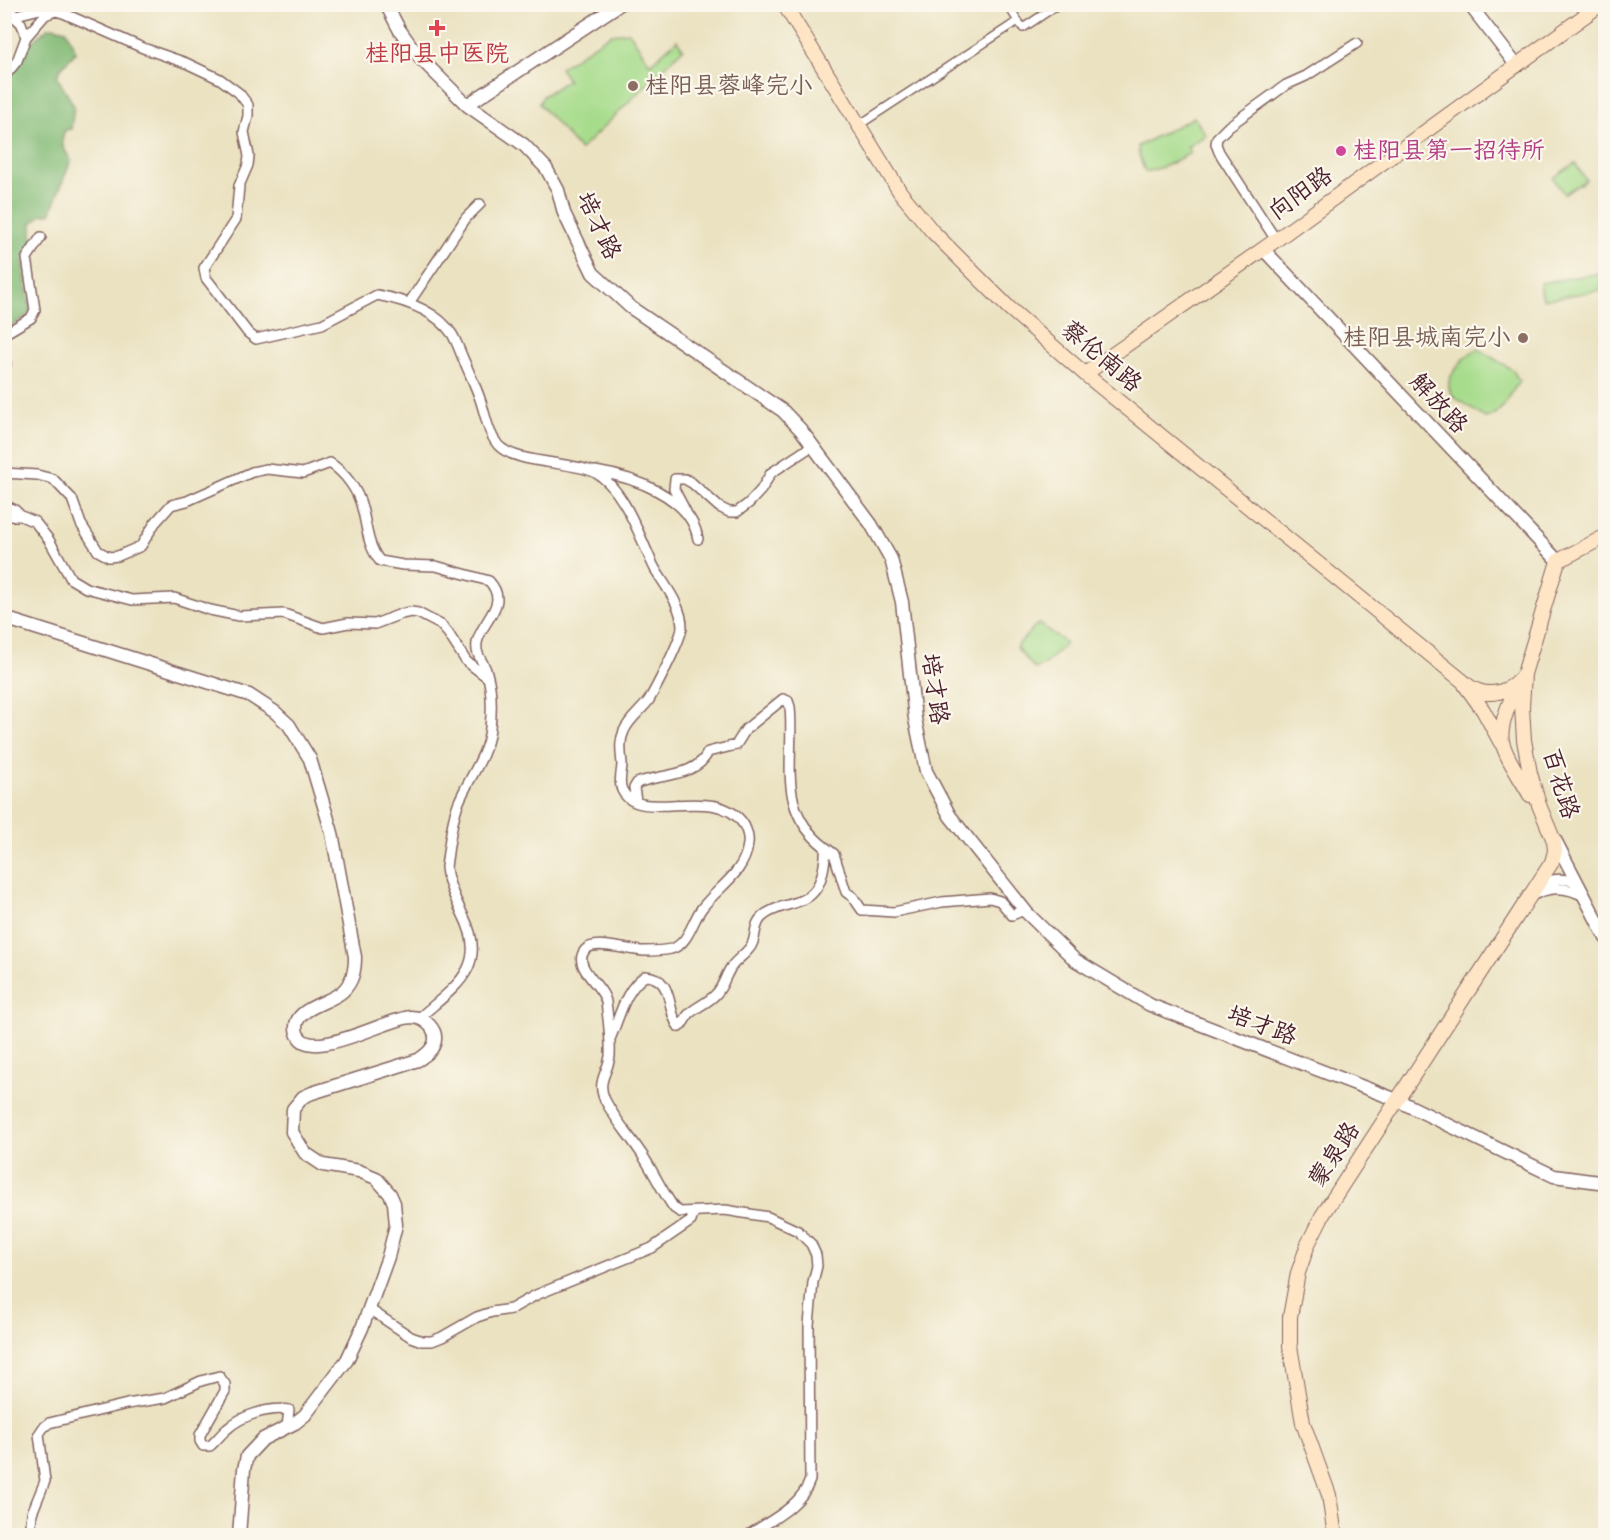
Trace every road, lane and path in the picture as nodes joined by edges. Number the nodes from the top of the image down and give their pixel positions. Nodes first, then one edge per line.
1 (14, 4) edge
2 (386, 4) edge
3 (620, 4) edge
4 (784, 4) edge
5 (1059, 4) edge
6 (1469, 4) edge
7 (1600, 4) edge
8 (1011, 6) edge
9 (56, 11) junction
10 (7, 17) edge
11 (1018, 21) junction
12 (26, 37) junction
13 (1357, 43) dead end
14 (1517, 66) junction
15 (4, 76) edge
16 (467, 105) junction
17 (858, 126) junction
18 (480, 204) dead end
19 (41, 237) dead end
20 (1276, 240) junction
21 (1263, 249) junction
22 (409, 303) junction
23 (4, 334) edge
24 (4, 357) edge
25 (4, 370) edge
26 (1084, 374) junction
27 (812, 446) junction
28 (590, 470) junction
29 (4, 473) edge
30 (4, 505) edge
31 (686, 512) junction
32 (4, 516) edge
33 (21, 516) junction
34 (1605, 536) edge
35 (698, 539) dead end
36 (1558, 561) junction
37 (4, 618) edge
38 (1524, 674) junction
39 (488, 678) junction
40 (1460, 679) junction
41 (1503, 746) junction
42 (636, 801) junction
43 (1553, 836) junction
44 (825, 847) junction
45 (1577, 882) junction
46 (1532, 893) junction
47 (1585, 897) junction
48 (1024, 910) junction
49 (1605, 938) edge
50 (420, 1018) junction
51 (610, 1039) junction
52 (1397, 1100) junction
53 (1605, 1183) edge
54 (694, 1212) junction
55 (369, 1309) junction
56 (287, 1427) junction
57 (30, 1536) edge
58 (239, 1536) edge
59 (747, 1536) edge
60 (1335, 1536) edge

1 - 10 street
2 - 16 street, 培才路
3 - 16 street
4 - 17 main road, 蔡伦南路
5 - 11 street
6 - 14 street
7 - 14 main road, 向阳路
8 - 11 street
9 - 10 street
9 - 12 street
9 - 22 street
10 - 12 street
11 - 17 street
12 - 15 street
13 - 20 street
14 - 20 main road, 向阳路
16 - 27 street, 培才路
17 - 26 main road, 蔡伦南路
18 - 22 street
19 - 23 street
20 - 21 main road, 向阳路
21 - 26 main road, 向阳路
21 - 36 street, 解放路
22 - 28 street
24 - 25 street
26 - 40 main road, 蔡伦南路
27 - 31 street
27 - 48 street, 培才路
28 - 31 street
28 - 42 street
29 - 39 street
30 - 33 street
31 - 35 street
32 - 33 street
33 - 39 street
34 - 36 main road
36 - 38 main road, 百花路
37 - 50 street
38 - 40 main road, 蔡伦南路
38 - 41 main road, 百花路
38 - 43 main road, 百花路
39 - 50 street
40 - 41 main road, 蔡伦南路
41 - 43 main road, 百花路
42 - 44 street
42 - 51 street
43 - 45 street
43 - 46 main road, 蒙泉路
44 - 48 street
44 - 51 street
45 - 46 street
45 - 47 street
46 - 47 street
46 - 52 main road, 蒙泉路
47 - 49 street
48 - 52 street, 培才路
50 - 55 street
51 - 54 street
52 - 53 street, 培才路
52 - 60 main road, 蒙泉路
54 - 55 street
54 - 59 street
55 - 56 street
56 - 57 street
56 - 58 street

